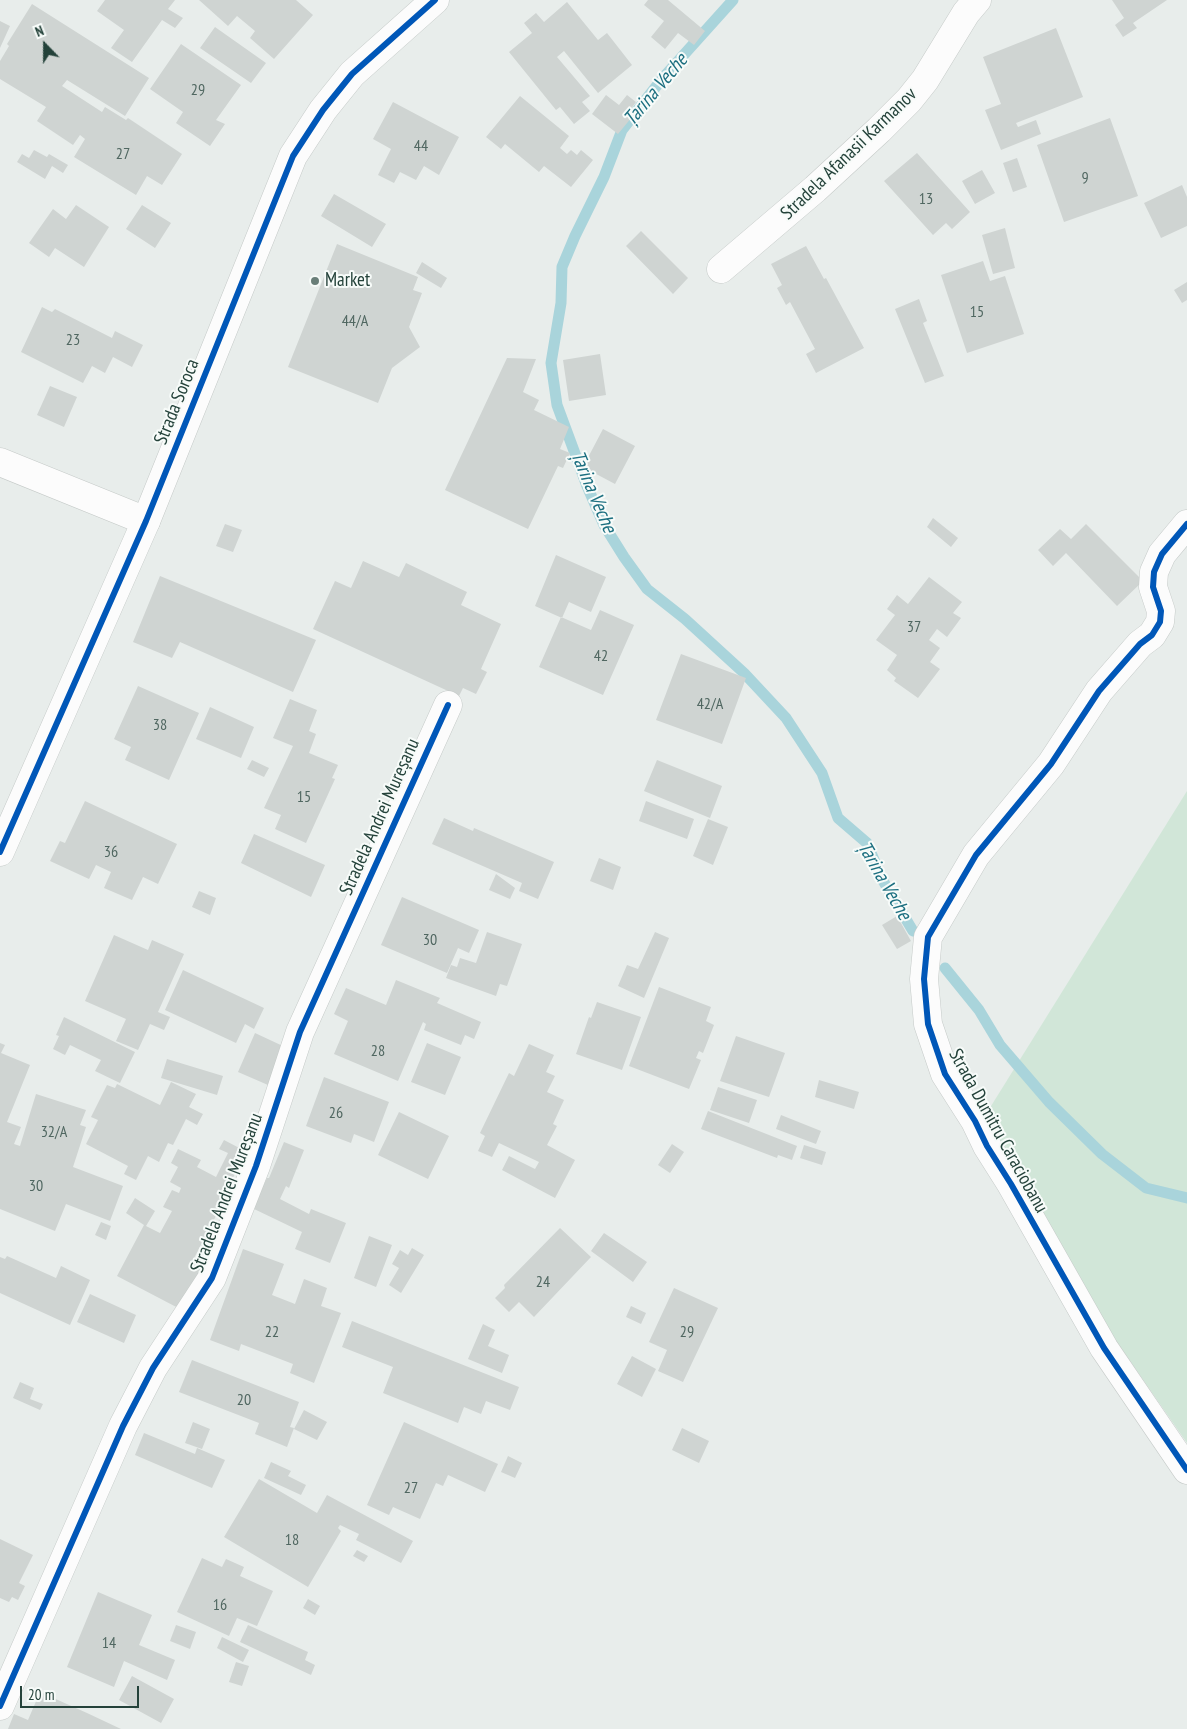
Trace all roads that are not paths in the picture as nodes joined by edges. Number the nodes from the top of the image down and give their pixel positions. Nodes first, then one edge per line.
1 (435, 0) edge
2 (977, 0) edge
3 (721, 269) dead end
4 (0, 462) edge
5 (146, 521) junction
6 (1187, 524) edge
7 (448, 705) dead end
8 (0, 852) edge
9 (1187, 1470) edge
10 (0, 1706) edge

1 - 5 street, Strada Soroca
2 - 3 street, Stradela Afanasii Karmanov
4 - 5 street
5 - 8 street, Strada Soroca
6 - 9 street, Strada Dumitru Caraciobanu
7 - 10 street, Stradela Andrei Mureșanu

